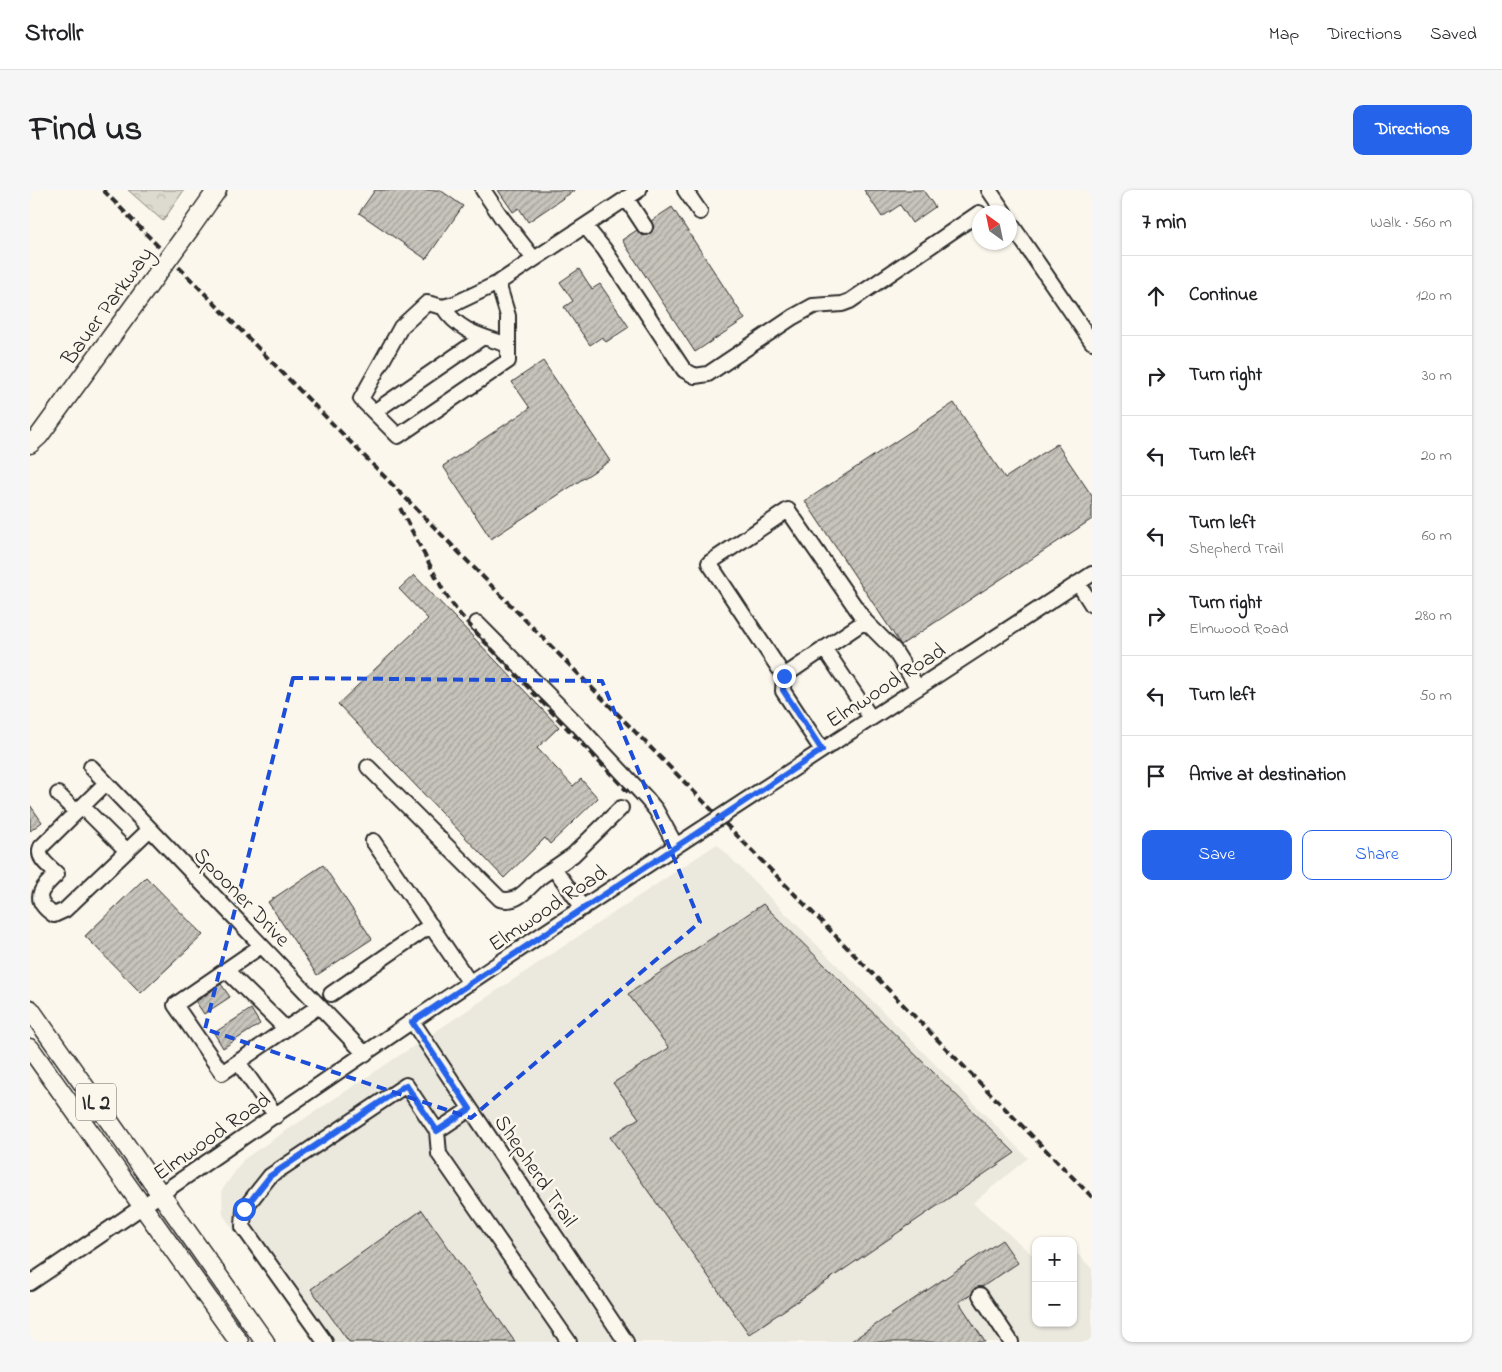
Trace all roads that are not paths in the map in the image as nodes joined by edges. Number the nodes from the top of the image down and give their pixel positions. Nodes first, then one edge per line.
1 (217, 190) edge
2 (483, 190) edge
3 (639, 190) edge
4 (685, 190) edge
5 (626, 198) junction
6 (700, 212) dead end
7 (972, 218) edge
8 (585, 226) junction
9 (645, 227) dead end
10 (1017, 231) edge
11 (534, 259) junction
12 (498, 283) junction
13 (443, 307) junction
14 (483, 337) junction
15 (1092, 342) edge
16 (508, 345) junction
17 (374, 412) junction
18 (30, 444) edge
19 (1092, 574) edge
20 (1078, 583) junction
21 (1092, 605) edge
22 (865, 621) junction
23 (477, 623) dead end
24 (824, 648) junction
25 (784, 676) junction
26 (918, 688) junction
27 (871, 718) junction
28 (822, 750) junction
29 (368, 767) dead end
30 (91, 768) dead end
31 (106, 783) junction
32 (58, 794) dead end
33 (620, 808) dead end
34 (79, 809) junction
35 (150, 829) junction
36 (373, 841) dead end
37 (676, 846) junction
38 (127, 851) junction
39 (554, 868) junction
40 (583, 908) junction
41 (430, 925) junction
42 (261, 946) junction
43 (226, 970) junction
44 (470, 983) junction
45 (331, 994) dead end
46 (319, 1006) junction
47 (30, 1009) edge
48 (412, 1022) junction
49 (286, 1029) junction
50 (30, 1048) edge
51 (365, 1054) junction
52 (238, 1062) junction
53 (470, 1109) junction
54 (276, 1116) junction
55 (437, 1131) junction
56 (162, 1195) junction
57 (143, 1207) junction
58 (30, 1283) edge
59 (980, 1295) dead end
60 (239, 1342) edge
61 (265, 1342) edge
62 (326, 1342) edge
63 (569, 1342) edge
64 (626, 1342) edge
65 (1010, 1342) edge

1 - 18 main road, Bauer Parkway, bridge
2 - 11 street
3 - 5 street
4 - 6 street
5 - 8 street
5 - 9 street
7 - 8 street
8 - 11 street
10 - 15 street
11 - 12 street
12 - 13 street
12 - 16 street
13 - 14 street
13 - 17 street
14 - 16 street
14 - 17 street
16 - 17 street
19 - 20 street, Elmwood Road
20 - 21 street
20 - 26 street, Elmwood Road
22 - 24 street
22 - 25 street
22 - 26 street
23 - 37 street
24 - 25 street
24 - 27 street
25 - 28 street
26 - 27 street, Elmwood Road
27 - 28 street, Elmwood Road
28 - 37 street, Elmwood Road
29 - 39 street
30 - 31 street, Spooner Drive
31 - 34 street
31 - 35 street, Spooner Drive
32 - 34 street
33 - 39 street
34 - 38 street
34 - 38 street
35 - 38 street
35 - 42 street, Spooner Drive
36 - 41 street
37 - 40 street, Elmwood Road
39 - 40 street
40 - 44 street, Elmwood Road
41 - 44 street
41 - 45 street
42 - 43 street
42 - 46 street, Spooner Drive
43 - 49 street
43 - 52 street
44 - 48 street, Elmwood Road
46 - 49 street
46 - 51 street, Spooner Drive
47 - 56 main road, IL 2
48 - 51 street, Elmwood Road
48 - 53 street, Shepherd Trail
49 - 52 street
50 - 57 main road, IL 2
51 - 54 street, Elmwood Road
52 - 54 street
53 - 55 street
53 - 64 street, Shepherd Trail
54 - 56 street, Elmwood Road
55 - 62 street
55 - 63 street
56 - 57 street, Elmwood Road
56 - 61 main road, IL 2
57 - 58 street, Elmwood Road
57 - 60 main road, IL 2
59 - 65 street

